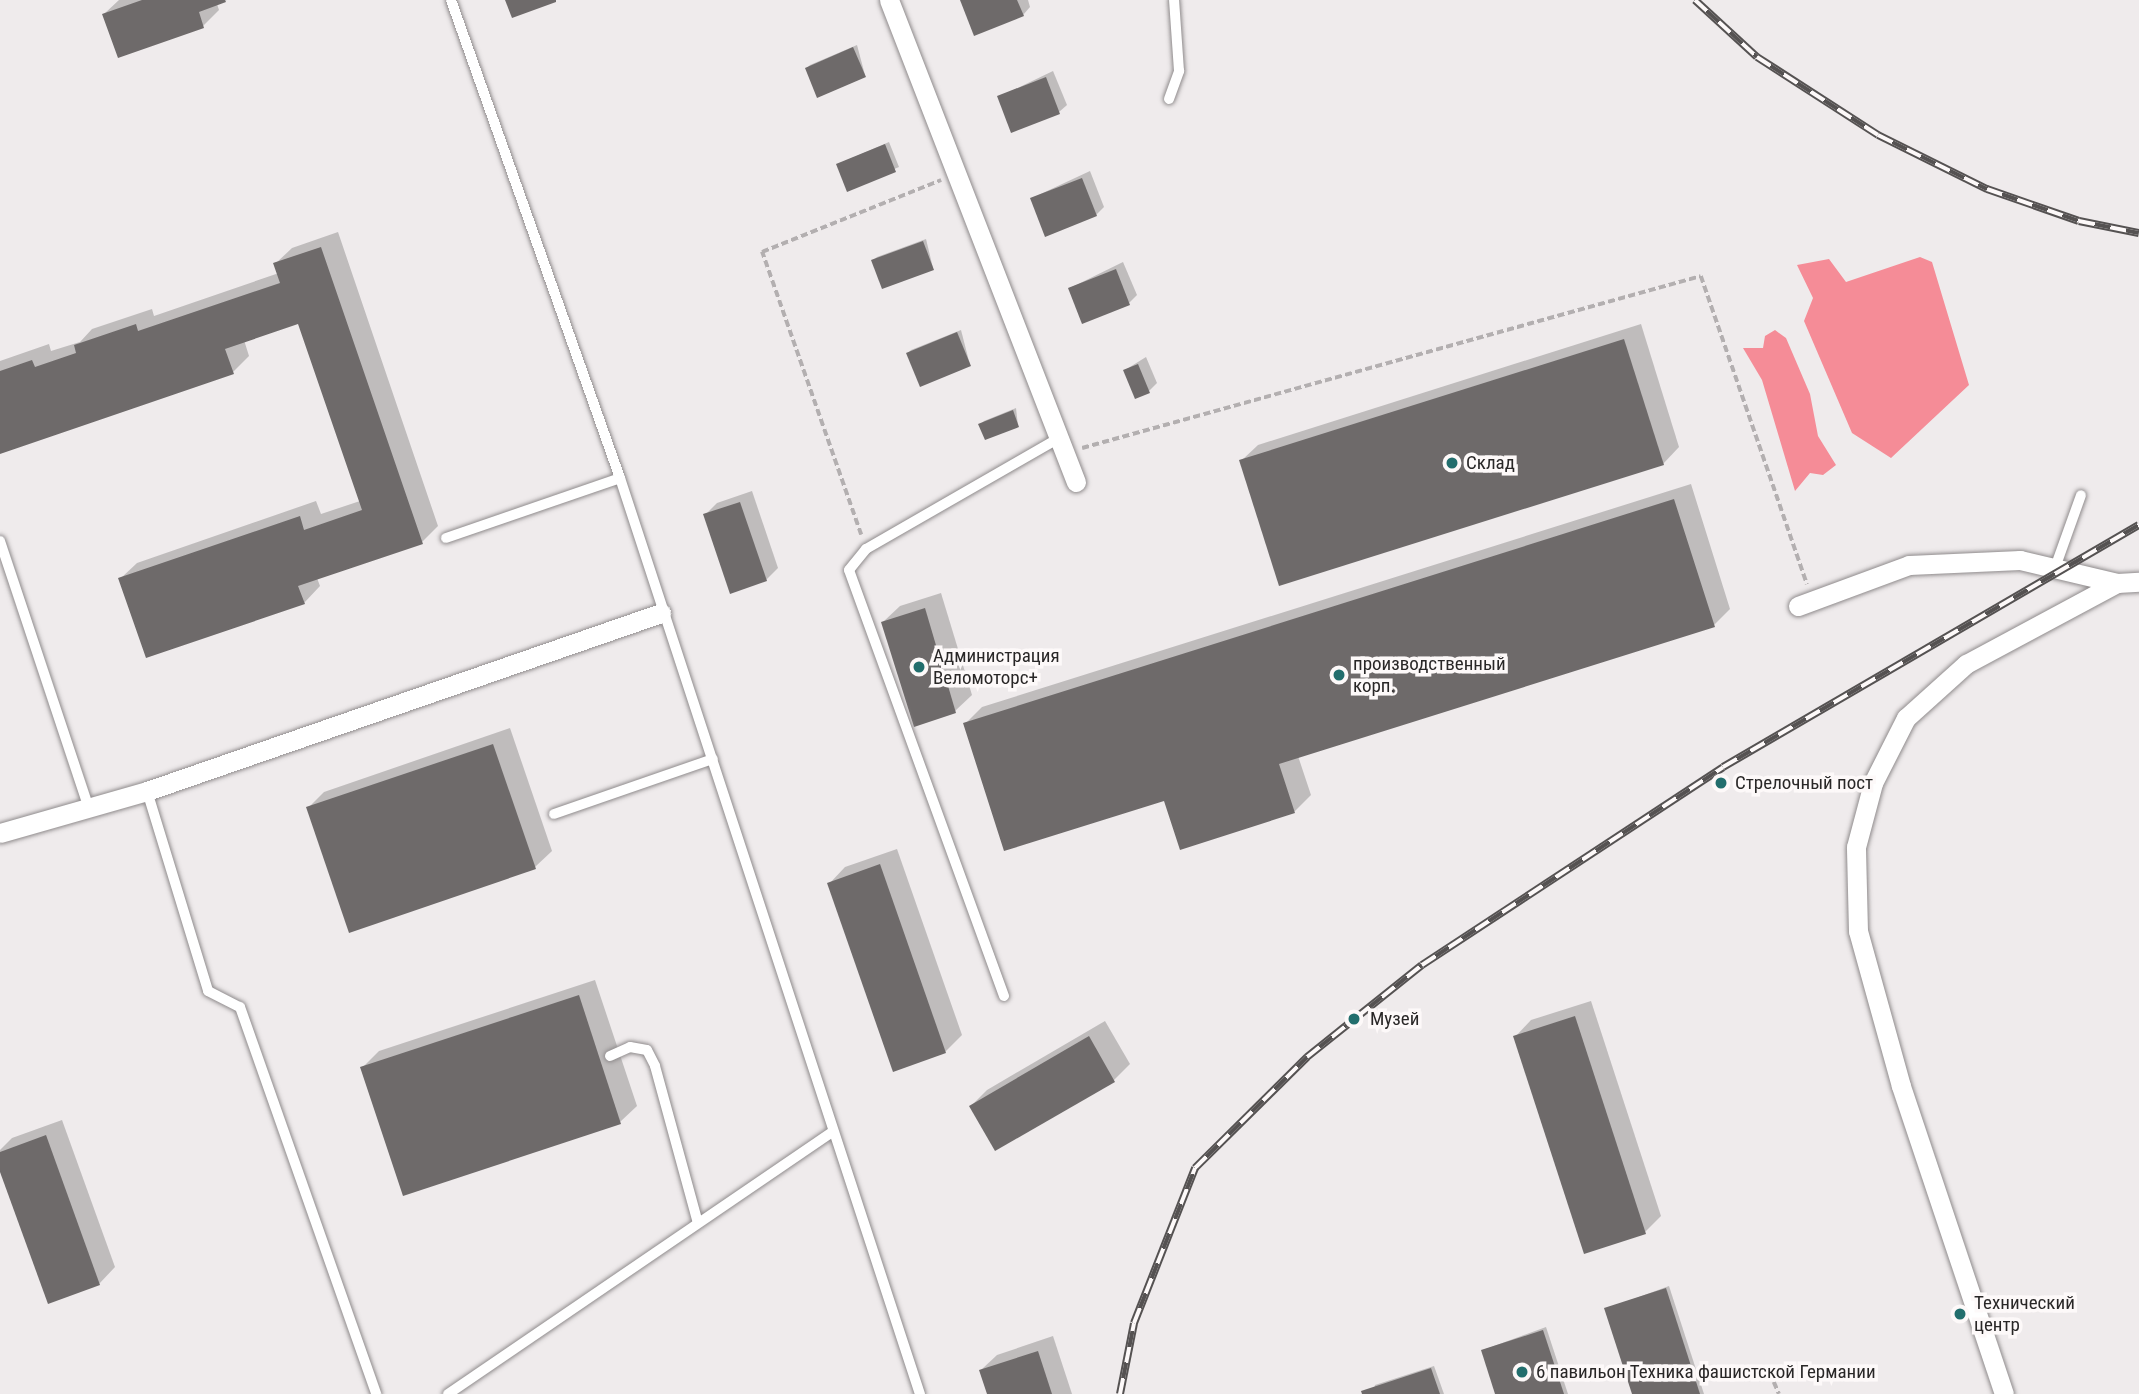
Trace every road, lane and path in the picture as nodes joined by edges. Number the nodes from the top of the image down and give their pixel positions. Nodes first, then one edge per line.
1 (451, 0) edge
2 (889, 0) edge
3 (1174, 0) edge
4 (1169, 99) dead end
5 (956, 174) junction
6 (1060, 446) junction
7 (620, 478) junction
8 (1076, 482) dead end
9 (2081, 495) dead end
10 (446, 538) dead end
11 (0, 541) edge
12 (866, 549) junction
13 (2056, 565) junction
14 (2139, 582) edge
15 (2117, 583) junction
16 (1806, 603) joint
17 (661, 613) junction
18 (713, 759) junction
19 (147, 791) junction
20 (88, 803) junction
21 (554, 814) dead end
22 (0, 833) edge
23 (1003, 996) dead end
24 (610, 1056) dead end
25 (830, 1133) junction
26 (697, 1220) junction
27 (1774, 1382) dead end
28 (376, 1394) edge
29 (448, 1394) edge
30 (920, 1394) edge
31 (1779, 1394) edge
32 (2004, 1394) edge

1 - 7 lane
2 - 5 street
3 - 4 lane
5 - 6 street
5 - 12 path
6 - 8 street
6 - 12 lane
6 - 16 path
7 - 10 lane
7 - 17 lane
9 - 13 lane
11 - 20 lane
12 - 23 lane
13 - 15 street
13 - 16 street
14 - 15 street
15 - 32 street
17 - 18 lane
17 - 19 street
18 - 21 lane
18 - 25 lane
19 - 20 street
19 - 28 lane
20 - 22 street
24 - 26 lane
25 - 26 lane
25 - 30 lane
26 - 29 lane
27 - 31 path

